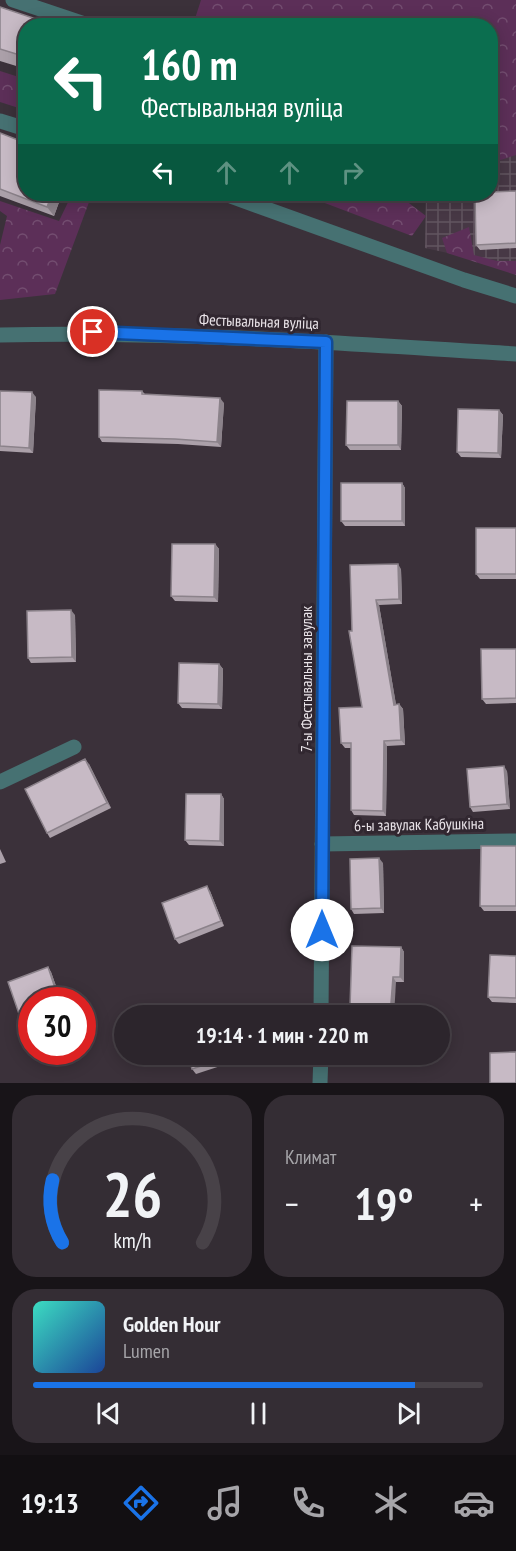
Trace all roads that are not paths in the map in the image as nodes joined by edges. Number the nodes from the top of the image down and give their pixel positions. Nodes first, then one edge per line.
1 (13, 0) edge
2 (68, 18) edge
3 (0, 121) edge
4 (18, 127) edge
5 (245, 201) edge
6 (516, 296) edge
7 (0, 335) edge
8 (326, 342) junction
9 (516, 354) edge
10 (74, 747) dead end
11 (0, 782) edge
12 (516, 841) edge
13 (322, 844) junction
14 (321, 1005) edge
15 (321, 1065) edge
16 (320, 1083) edge

1 - 2 street
3 - 4 street
5 - 6 street
7 - 8 street, Фестывальная вуліца
8 - 9 street, Фестывальная вуліца
8 - 13 street, 7-ы Фестывальны завулак
10 - 11 street
12 - 13 street, 6-ы завулак Кабушкіна
13 - 14 street, 7-ы Фестывальны завулак
15 - 16 street

